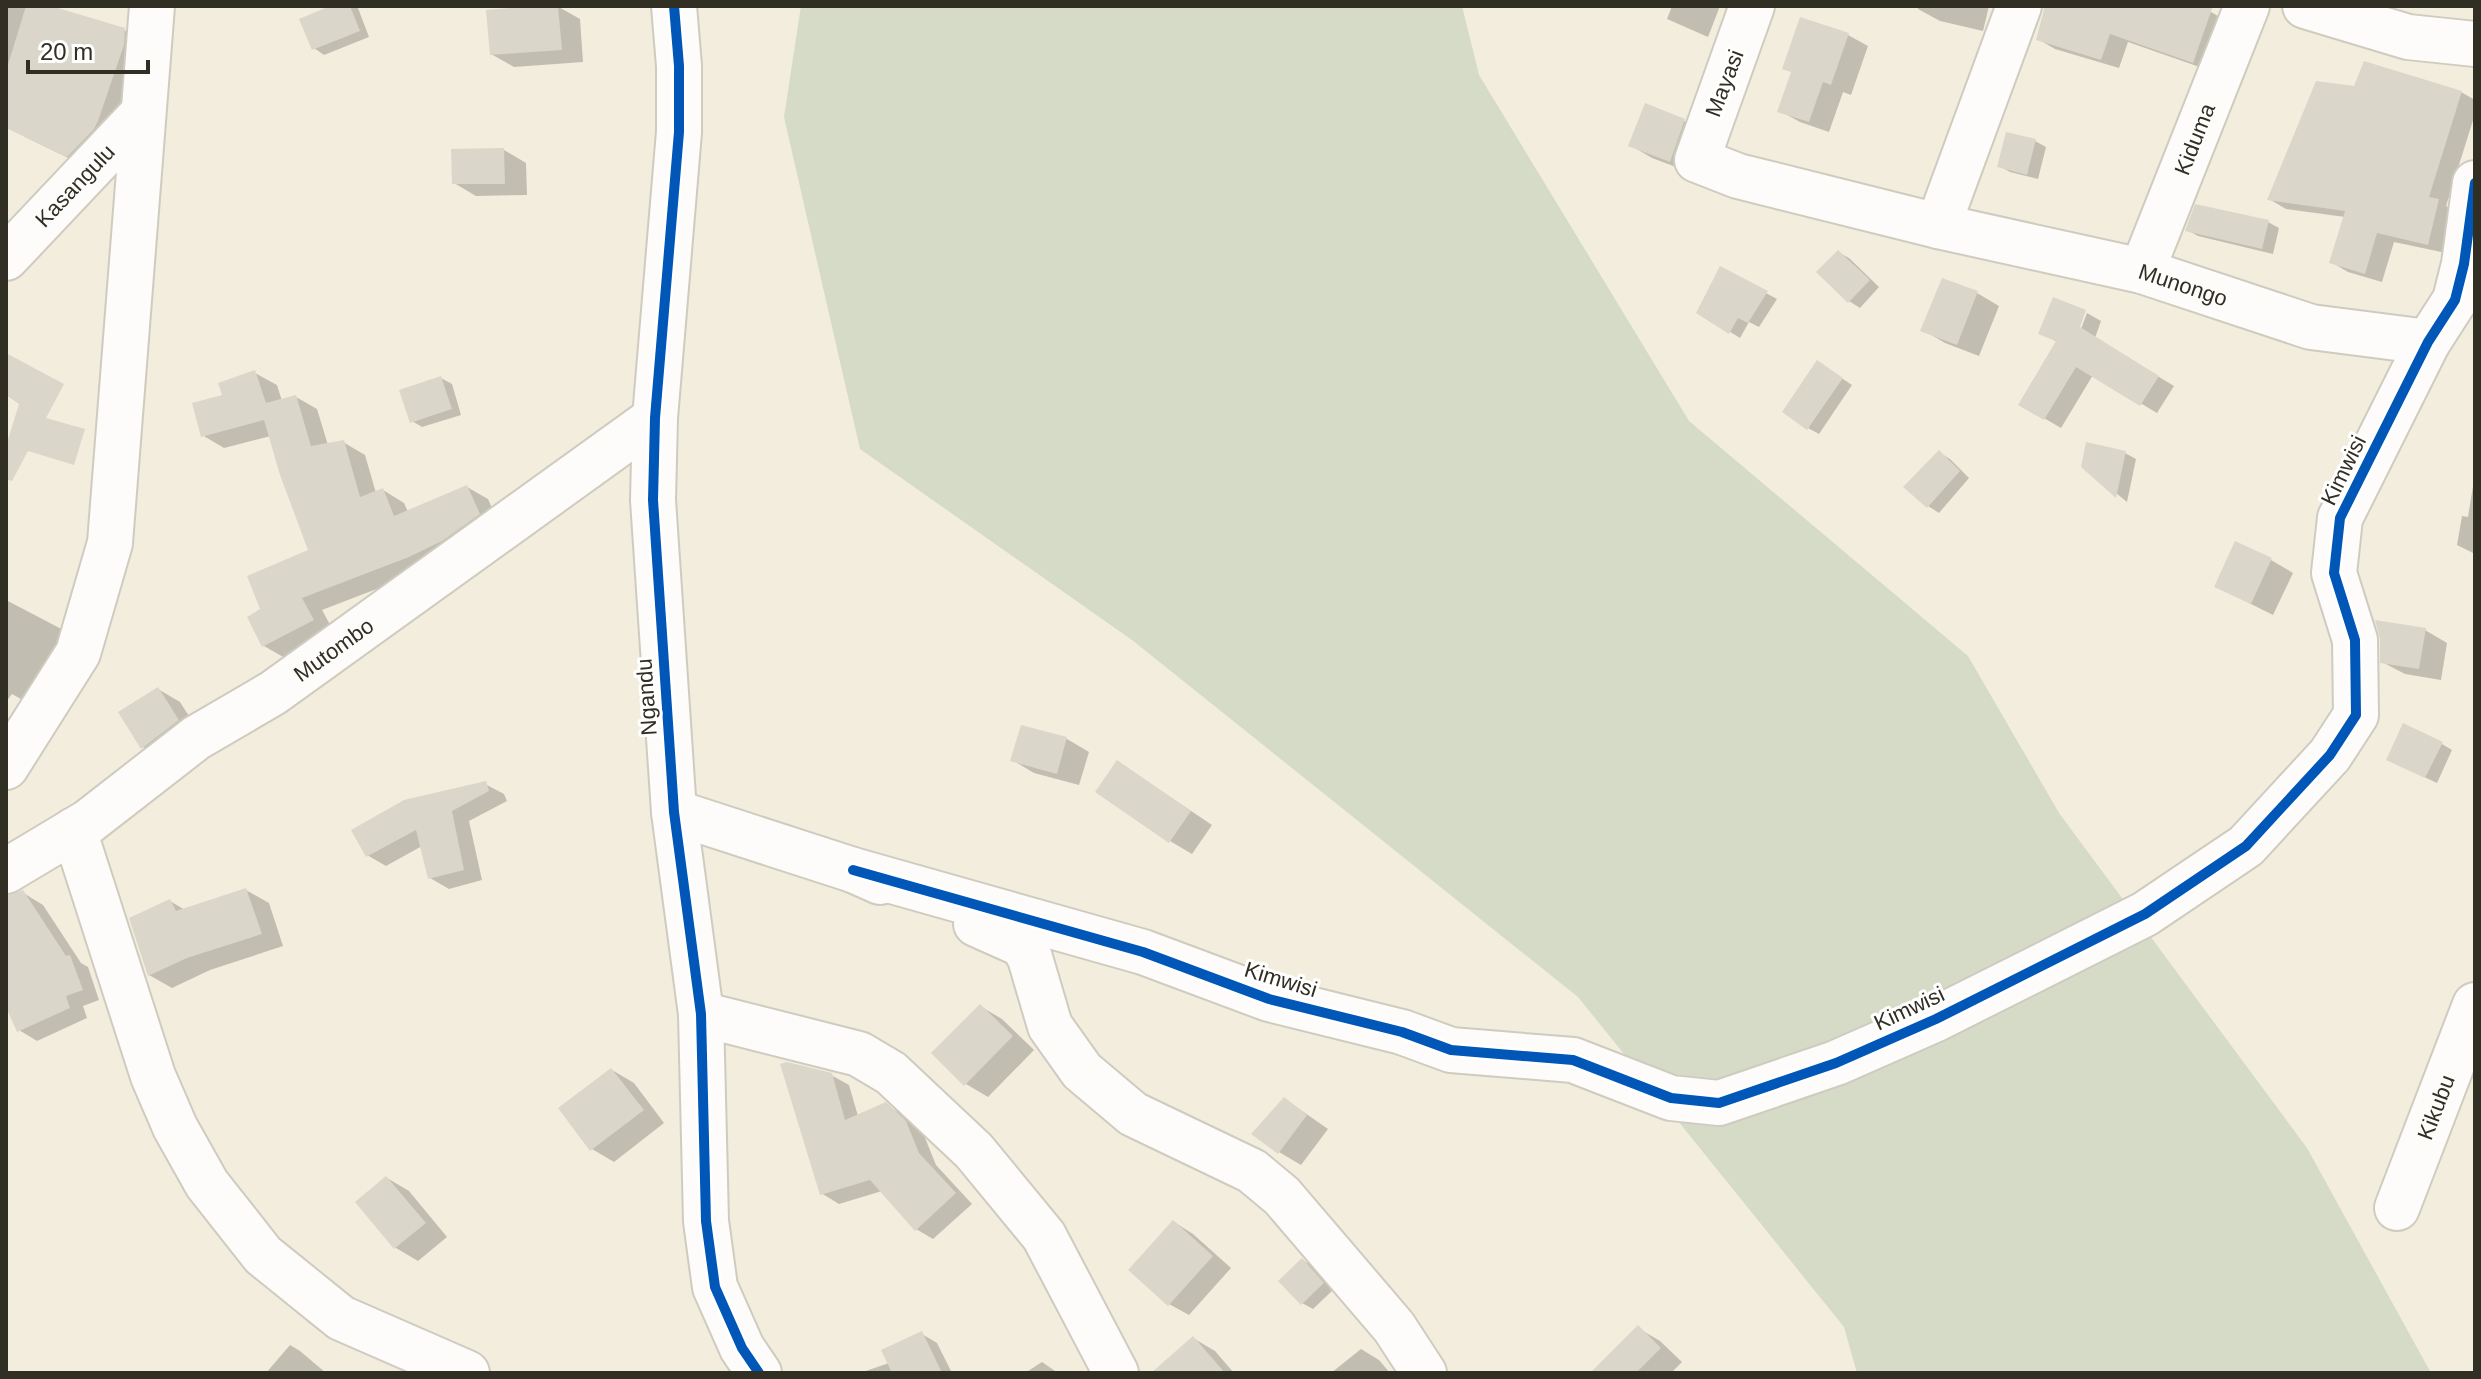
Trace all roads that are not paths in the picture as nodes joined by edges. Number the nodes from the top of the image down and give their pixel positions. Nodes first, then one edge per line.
1 (152, 6) edge
2 (674, 6) edge
3 (1752, 6) edge
4 (2019, 6) edge
5 (2247, 6) edge
6 (2305, 6) edge
7 (2475, 44) edge
8 (143, 113) junction
9 (1697, 160) joint
10 (2475, 183) edge
11 (1938, 226) junction
12 (6, 258) edge
13 (2142, 271) junction
14 (2428, 342) junction
15 (655, 418) junction
16 (6, 767) edge
17 (674, 812) junction
18 (74, 830) junction
19 (853, 870) junction
20 (6, 871) edge
21 (2475, 1005) edge
22 (701, 1014) junction
23 (2397, 1208) dead end
24 (467, 1373) edge
25 (759, 1373) edge
26 (1116, 1373) edge
27 (1424, 1373) edge

1 - 8 street
2 - 15 street, Ngandu
3 - 9 street, Mayasi
4 - 11 street
5 - 13 street, Kiduma
6 - 7 street
8 - 12 street, Kasangulu
8 - 16 street
9 - 11 street, Munongo
10 - 14 street, Kimwisi
11 - 13 street, Munongo
13 - 14 street, Munongo
14 - 19 street, Kimwisi
15 - 17 street, Ngandu
15 - 18 street, Mutombo
17 - 19 street
17 - 22 street, Ngandu
18 - 20 street, Mutombo
18 - 24 street
19 - 27 street
21 - 23 street, Kikubu
22 - 25 street, Ngandu
22 - 26 street

